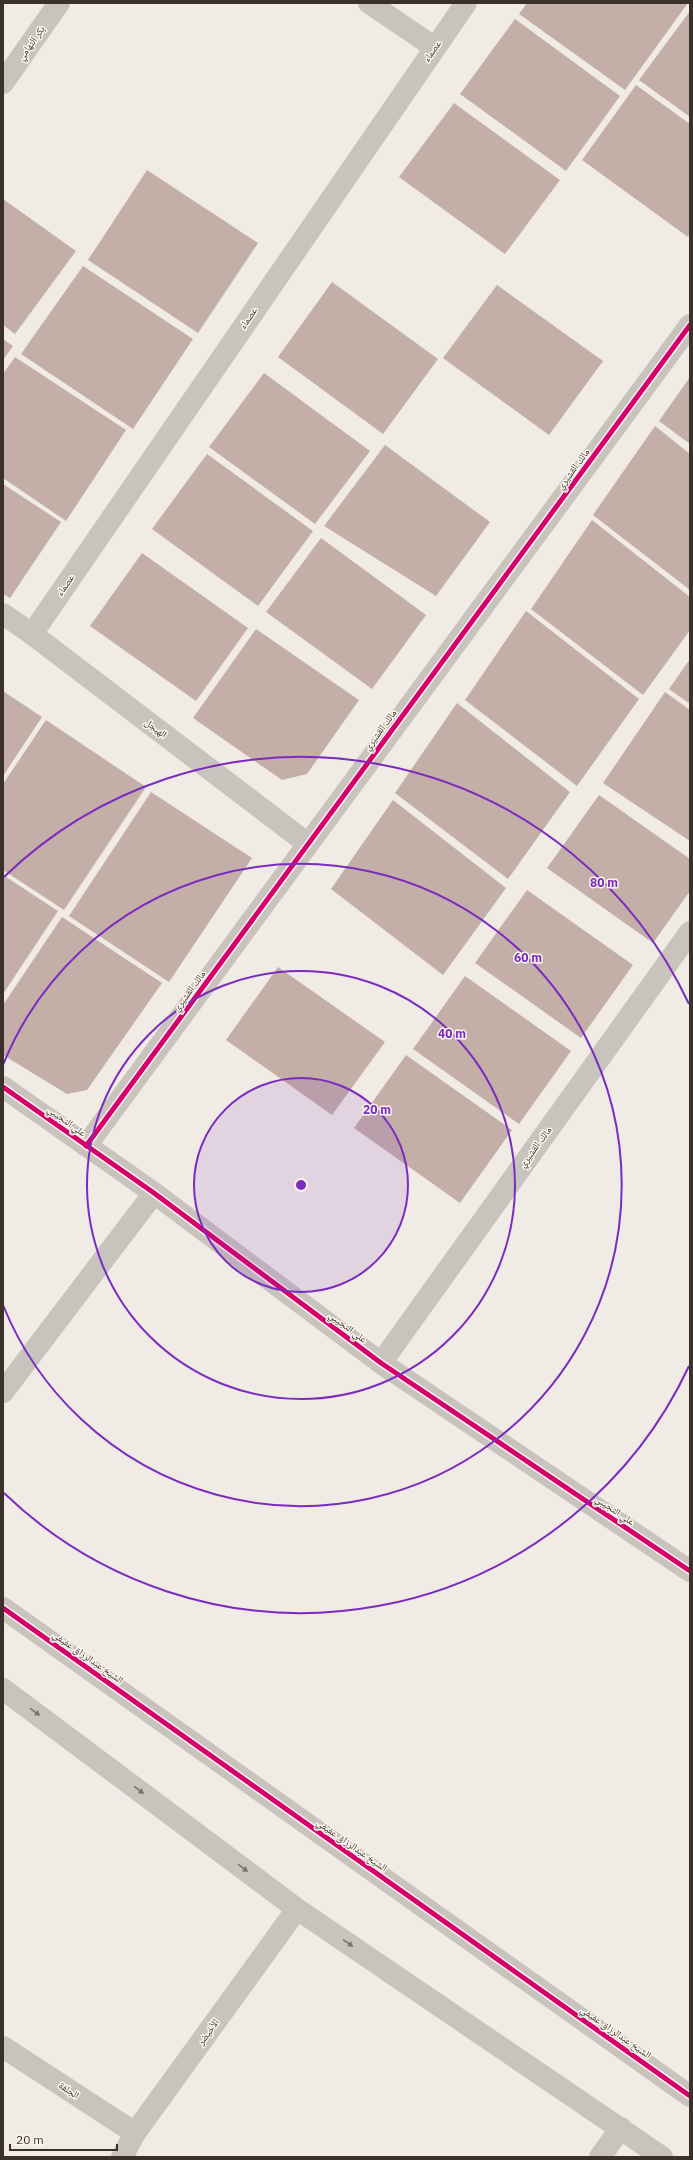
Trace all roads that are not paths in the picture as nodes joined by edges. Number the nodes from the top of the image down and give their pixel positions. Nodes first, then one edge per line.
1 (59, 3) edge
2 (369, 3) edge
3 (466, 3) edge
4 (434, 47) junction
5 (3, 83) edge
6 (690, 325) edge
7 (3, 614) edge
8 (32, 634) junction
9 (308, 844) junction
10 (690, 932) edge
11 (3, 1087) edge
12 (86, 1146) junction
13 (154, 1193) junction
14 (381, 1363) junction
15 (3, 1392) edge
16 (690, 1571) edge
17 (3, 1608) edge
18 (3, 1689) edge
19 (297, 1909) junction
20 (3, 2047) edge
21 (690, 2096) edge
22 (621, 2128) junction
23 (135, 2133) junction
24 (122, 2157) edge
25 (600, 2157) edge
26 (662, 2157) edge

1 - 5 street, بكر التهامي
2 - 4 street
3 - 4 street, عصماء
4 - 8 street, عصماء
6 - 9 street, مالك القشيري
7 - 8 street, الهيجل
8 - 9 street, الهيجل
9 - 12 street, مالك القشيري
10 - 14 street, مالك القشيري
11 - 12 street, علي التجيبي
12 - 13 street, علي التجيبي
13 - 14 street, علي التجيبي
13 - 15 street
14 - 16 street, علي التجيبي
17 - 21 street, الشيخ عبدالرزاق عفيفي
18 -> 19 street
19 -> 22 street
19 - 23 street, الأخيضر
20 - 23 street, الجلفة
22 - 25 street
22 - 26 street
23 - 24 street, الأخيضر

